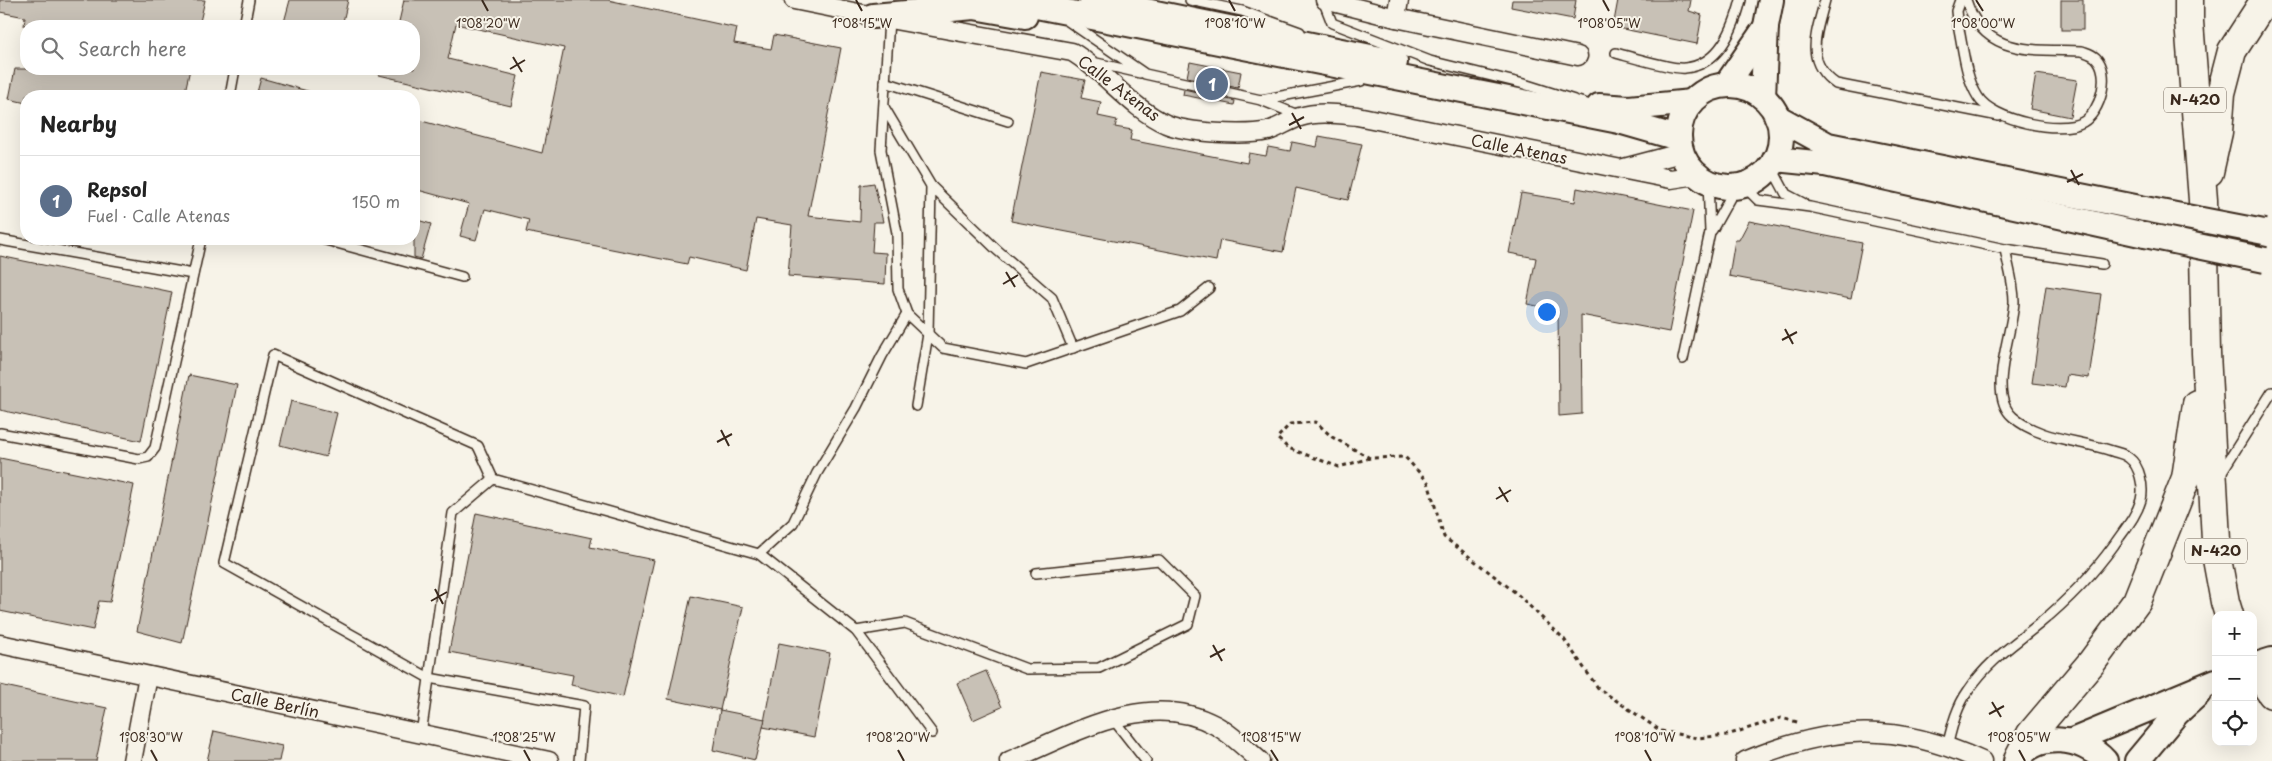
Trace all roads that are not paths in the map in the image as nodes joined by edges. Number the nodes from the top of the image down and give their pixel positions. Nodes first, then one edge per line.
1 (249, 0) edge
2 (794, 0) edge
3 (1006, 0) edge
4 (1092, 0) edge
5 (1190, 0) edge
6 (1324, 0) edge
7 (1400, 0) edge
8 (1741, 0) edge
9 (1771, 0) edge
10 (1825, 0) edge
11 (1960, 0) edge
12 (1966, 0) edge
13 (2189, 0) edge
14 (2270, 0) edge
15 (1043, 8) junction
16 (881, 18) junction
17 (1396, 18) junction
18 (245, 20) edge
19 (1766, 26) junction
20 (1079, 27) junction
21 (1361, 54) junction
22 (1616, 54) dead end
23 (1578, 56) dead end
24 (1087, 61) junction
25 (1145, 74) junction
26 (235, 75) edge
27 (1361, 80) junction
28 (885, 82) junction
29 (1726, 85) junction
30 (231, 90) edge
31 (1493, 98) junction
32 (1763, 98) junction
33 (1261, 100) junction
34 (1692, 102) junction
35 (1592, 105) junction
36 (884, 106) junction
37 (1301, 116) junction
38 (1777, 117) junction
39 (2011, 119) junction
40 (1008, 121) dead end
41 (1680, 146) junction
42 (1773, 163) junction
43 (1619, 169) junction
44 (1702, 178) junction
45 (931, 186) junction
46 (1739, 186) junction
47 (2203, 200) junction
48 (1810, 207) junction
49 (1710, 232) junction
50 (2269, 232) edge
51 (0, 240) edge
52 (20, 244) edge
53 (28, 245) edge
54 (200, 245) edge
55 (344, 245) edge
56 (2005, 249) junction
57 (2268, 260) edge
58 (2102, 264) dead end
59 (193, 274) junction
60 (462, 277) dead end
61 (1209, 288) dead end
62 (907, 314) junction
63 (928, 334) junction
64 (1073, 348) junction
65 (2206, 353) junction
66 (1683, 359) dead end
67 (2272, 392) edge
68 (916, 406) dead end
69 (0, 433) edge
70 (492, 479) junction
71 (2213, 486) junction
72 (759, 554) junction
73 (1036, 573) dead end
74 (2228, 611) edge
75 (856, 631) junction
76 (0, 644) edge
77 (2272, 660) edge
78 (148, 676) junction
79 (429, 678) junction
80 (2261, 678) edge
81 (2212, 682) edge
82 (2212, 683) edge
83 (1113, 719) junction
84 (932, 732) dead end
85 (421, 734) junction
86 (2072, 741) junction
87 (1947, 747) junction
88 (2017, 759) edge
89 (132, 761) edge
90 (549, 761) edge
91 (579, 761) edge
92 (1008, 761) edge
93 (1146, 761) edge
94 (1260, 761) edge
95 (1745, 761) edge
96 (1982, 761) edge
97 (2105, 761) edge
98 (2137, 761) edge

1 - 18 lane
2 - 16 street, Calle Atenas
3 - 15 main road
4 - 21 main road
5 - 21 lane
6 - 17 street
6 - 35 lane
7 - 17 street
8 - 22 lane
9 - 19 main road
10 - 39 lane
11 - 39 lane
12 - 39 lane
13 - 47 highway, N-420
14 - 47 highway
15 - 20 lane
15 - 31 main road
16 - 20 main road
16 - 24 street, Calle Atenas
16 - 28 lane
17 - 23 street
19 - 29 main road
19 - 32 main road
20 - 25 lane
20 - 27 main road
21 - 35 main road
24 - 25 lane
24 - 37 street, Calle Atenas
25 - 33 lane
26 - 30 lane
27 - 31 main road
27 - 33 lane
28 - 36 lane
28 - 40 lane
29 - 32 main road
29 - 34 main road
31 - 41 main road
32 - 38 main road
33 - 37 lane
34 - 35 main road
34 - 41 main road
36 - 45 lane
36 - 62 lane
37 - 43 street, Calle Atenas
38 - 42 main road
38 - 50 main road, bridge
41 - 43 street, Calle Atenas
41 - 44 main road
42 - 46 main road
42 - 48 lane
42 - 57 main road, bridge
43 - 44 street, Calle Atenas
44 - 46 main road
44 - 49 lane
45 - 63 lane
45 - 64 lane
46 - 48 lane
46 - 49 lane
47 - 65 highway, N-420
48 - 56 lane
49 - 66 lane
51 - 52 lane
53 - 59 lane
54 - 59 lane
55 - 60 lane
56 - 58 lane
56 - 87 lane
59 - 69 lane
61 - 64 lane
62 - 63 lane
62 - 72 lane
63 - 64 lane
63 - 68 lane
65 - 71 highway, N-420
65 - 88 highway
67 - 71 lane
70 - 72 lane
70 - 79 lane
70 - 79 lane
71 - 74 highway, N-420
72 - 75 lane
73 - 75 lane
75 - 84 lane
76 - 78 street, Calle Berlín
77 - 80 main road
78 - 85 street, Calle Berlín
78 - 89 street
79 - 85 lane
79 - 91 lane
81 - 86 main road
82 - 98 main road
83 - 92 street
83 - 93 lane
83 - 94 street
85 - 90 street, Calle Berlín
86 - 88 main road
86 - 97 main road
87 - 95 street
87 - 96 street

